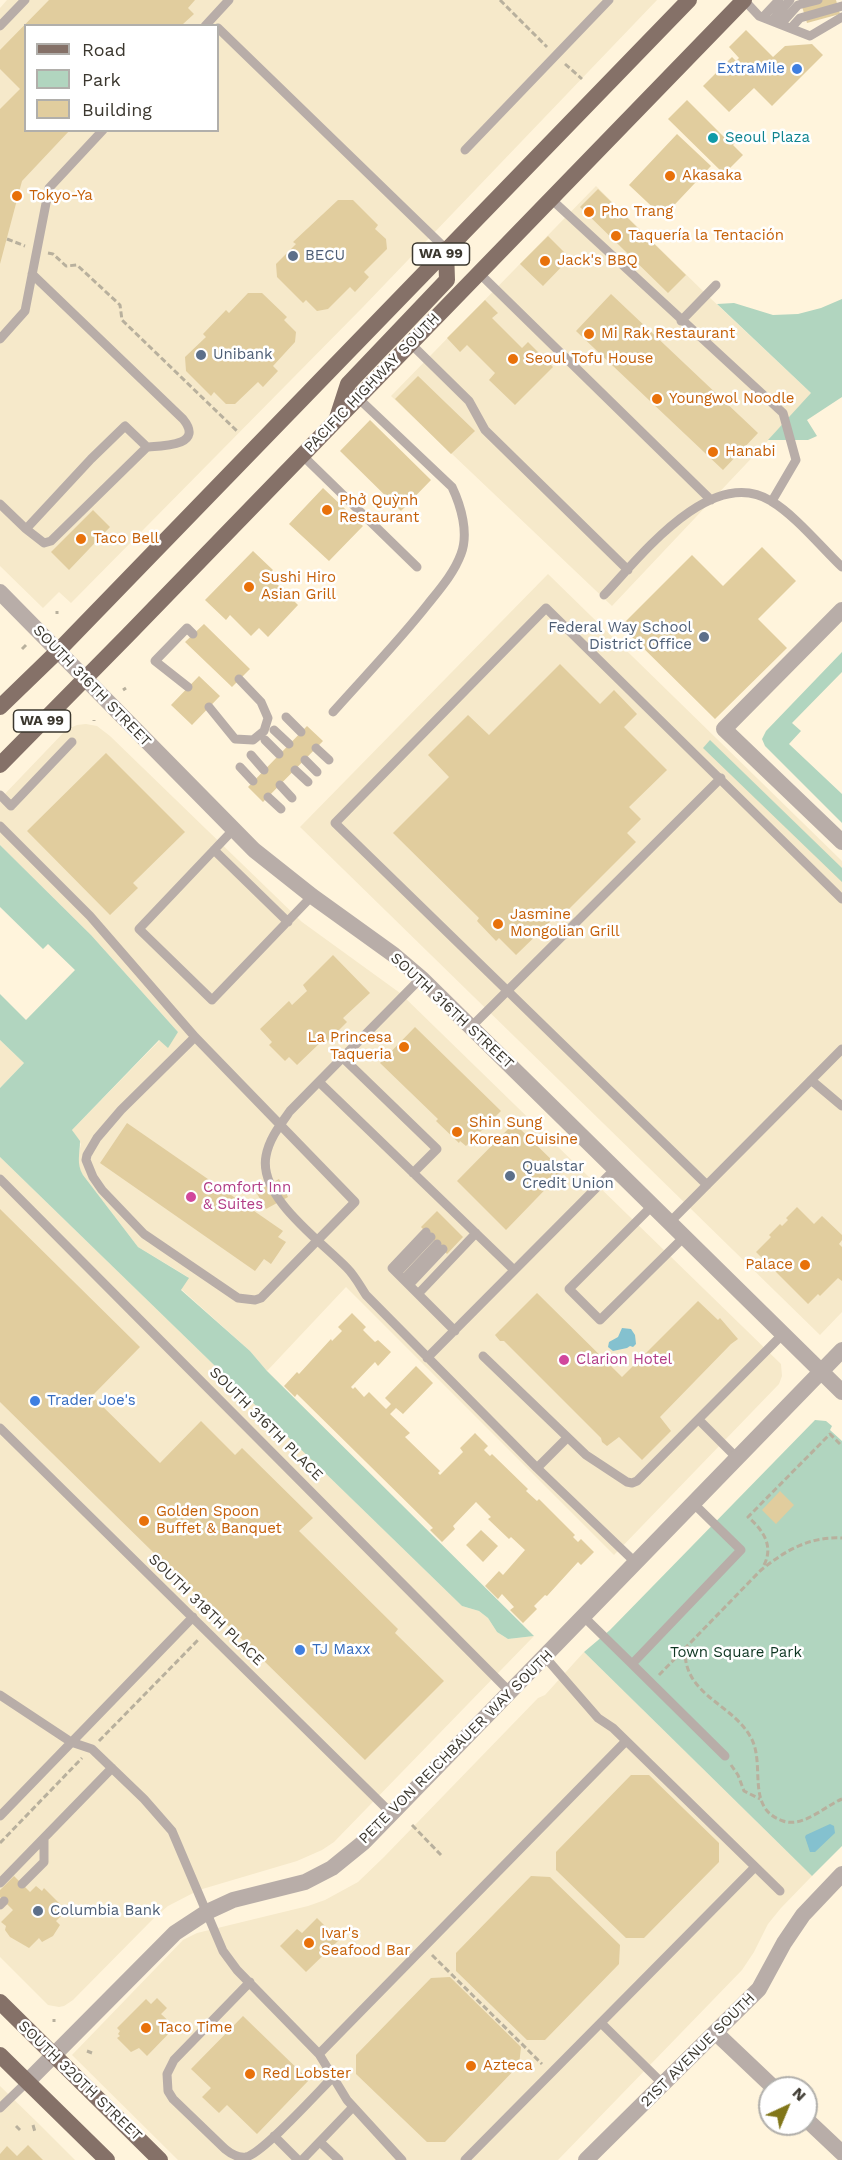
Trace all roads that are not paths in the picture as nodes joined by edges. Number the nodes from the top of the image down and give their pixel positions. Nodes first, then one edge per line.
1 (25, 0) edge
2 (230, 0) edge
3 (609, 0) edge
4 (688, 0) edge
5 (744, 0) edge
6 (779, 0) edge
7 (790, 0) edge
8 (818, 0) edge
9 (842, 6) edge
10 (842, 17) edge
11 (772, 21) junction
12 (213, 24) edge
13 (0, 26) edge
14 (791, 28) junction
15 (219, 32) edge
16 (102, 132) edge
17 (465, 150) dead end
18 (550, 199) junction
19 (446, 249) junction
20 (479, 273) junction
21 (32, 274) junction
22 (716, 285) dead end
23 (681, 321) junction
24 (0, 339) edge
25 (411, 344) junction
26 (358, 398) junction
27 (335, 422) junction
28 (147, 447) junction
29 (302, 455) junction
30 (711, 500) junction
31 (772, 501) junction
32 (0, 504) edge
33 (26, 529) junction
34 (417, 567) dead end
35 (842, 567) edge
36 (628, 570) junction
37 (0, 592) edge
38 (603, 595) dead end
39 (842, 610) edge
40 (193, 634) dead end
41 (60, 650) junction
42 (85, 678) junction
43 (239, 679) dead end
44 (188, 687) dead end
45 (0, 707) edge
46 (209, 707) dead end
47 (333, 712) dead end
48 (286, 717) dead end
49 (274, 730) dead end
50 (301, 732) dead end
51 (265, 740) dead end
52 (72, 742) dead end
53 (289, 744) dead end
54 (316, 748) dead end
55 (279, 754) dead end
56 (251, 755) dead end
57 (305, 759) dead end
58 (328, 760) dead end
59 (0, 765) edge
60 (240, 768) dead end
61 (264, 770) dead end
62 (295, 770) dead end
63 (317, 771) dead end
64 (721, 778) junction
65 (253, 781) dead end
66 (308, 782) dead end
67 (280, 785) dead end
68 (0, 795) edge
69 (268, 797) dead end
70 (292, 798) dead end
71 (281, 809) dead end
72 (0, 826) edge
73 (233, 830) junction
74 (842, 843) edge
75 (214, 850) junction
76 (312, 896) junction
77 (842, 899) edge
78 (288, 922) junction
79 (422, 978) junction
80 (508, 990) junction
81 (471, 1027) junction
82 (195, 1037) junction
83 (842, 1049) edge
84 (343, 1058) junction
85 (811, 1080) junction
86 (319, 1082) junction
87 (842, 1107) edge
88 (280, 1126) junction
89 (615, 1169) junction
90 (413, 1173) junction
91 (0, 1179) edge
92 (706, 1185) junction
93 (652, 1206) junction
94 (458, 1216) junction
95 (669, 1223) junction
96 (476, 1233) junction
97 (684, 1237) junction
98 (319, 1240) junction
99 (514, 1270) junction
100 (400, 1276) junction
101 (418, 1294) junction
102 (455, 1330) junction
103 (782, 1335) junction
104 (842, 1350) edge
105 (483, 1356) dead end
106 (428, 1358) junction
107 (820, 1372) junction
108 (842, 1392) edge
109 (699, 1420) junction
110 (0, 1428) edge
111 (567, 1438) junction
112 (737, 1458) junction
113 (537, 1468) junction
114 (693, 1503) junction
115 (636, 1563) junction
116 (193, 1617) junction
117 (584, 1617) junction
118 (545, 1657) junction
119 (632, 1664) junction
120 (510, 1692) junction
121 (0, 1695) edge
122 (626, 1741) junction
123 (71, 1742) junction
124 (725, 1756) road end
125 (112, 1768) junction
126 (391, 1813) junction
127 (0, 1816) edge
128 (44, 1839) junction
129 (755, 1867) junction
130 (842, 1874) edge
131 (0, 1883) edge
132 (22, 1884) dead end
133 (780, 1891) dead end
134 (207, 1912) junction
135 (250, 1982) junction
136 (0, 2002) edge
137 (601, 2023) junction
138 (716, 2033) junction
139 (320, 2054) junction
140 (0, 2055) edge
141 (54, 2055) junction
142 (761, 2076) edge
143 (333, 2077) junction
144 (27, 2082) junction
145 (663, 2084) junction
146 (0, 2108) edge
147 (353, 2108) junction
148 (818, 2130) edge
149 (274, 2136) junction
150 (320, 2142) junction
151 (842, 2153) edge
152 (107, 2160) edge
153 (160, 2160) edge
154 (300, 2160) edge
155 (339, 2160) edge
156 (402, 2160) edge
157 (465, 2160) edge
158 (586, 2160) edge

1 - 13 lane
2 - 12 lane
3 - 17 lane
4 - 19 main road, WA 99
5 - 11 lane
5 - 18 main road, PACIFIC HIGHWAY SOUTH / WA 99
6 - 11 lane
7 - 11 lane
8 - 11 lane
9 - 14 lane
10 - 14 lane
11 - 14 lane
15 - 19 lane
16 - 21 lane
18 - 20 main road, PACIFIC HIGHWAY SOUTH / WA 99
18 - 23 lane
19 - 27 main road
19 - 41 main road, WA 99
20 - 25 main road, PACIFIC HIGHWAY SOUTH / WA 99
20 - 30 lane
21 - 24 lane
21 - 28 lane
22 - 23 lane
23 - 31 lane
25 - 26 main road, PACIFIC HIGHWAY SOUTH / WA 99
25 - 36 lane
26 - 27 main road, PACIFIC HIGHWAY SOUTH / WA 99
26 - 47 lane
27 - 29 main road, PACIFIC HIGHWAY SOUTH / WA 99
28 - 33 lane
28 - 33 lane
29 - 34 lane
29 - 42 main road, PACIFIC HIGHWAY SOUTH / WA 99
30 - 31 lane
30 - 36 lane
31 - 35 lane
32 - 33 lane
36 - 38 lane
37 - 41 street, SOUTH 316TH STREET
39 - 74 street
40 - 44 lane
41 - 42 street, SOUTH 316TH STREET
41 - 45 main road, WA 99
42 - 59 main road, PACIFIC HIGHWAY SOUTH / WA 99
42 - 73 street, SOUTH 316TH STREET
43 - 46 lane
48 - 50 lane
49 - 53 lane
51 - 55 lane
52 - 68 lane
54 - 58 lane
56 - 61 lane
57 - 63 lane
60 - 65 lane
62 - 66 lane
64 - 77 lane
64 - 80 lane
64 - 80 lane
67 - 70 lane
69 - 71 lane
72 - 82 lane
73 - 75 lane
73 - 76 street, SOUTH 316TH STREET
75 - 78 lane
75 - 78 lane
76 - 78 lane
76 - 79 street, SOUTH 316TH STREET
79 - 81 street, SOUTH 316TH STREET
79 - 84 lane
80 - 81 lane
80 - 92 lane
81 - 89 street, SOUTH 316TH STREET
82 - 88 lane
82 - 98 lane
83 - 85 lane
84 - 86 lane
84 - 90 lane
85 - 87 lane
85 - 92 lane
86 - 88 lane
86 - 90 lane
88 - 98 lane
88 - 98 lane
89 - 93 street, SOUTH 316TH STREET
89 - 99 lane
90 - 94 lane
91 - 120 lane, SOUTH 316TH PLACE
92 - 95 lane
93 - 95 street, SOUTH 316TH STREET
93 - 97 lane
94 - 94 lane
94 - 96 lane
95 - 97 street, SOUTH 316TH STREET
96 - 99 lane
96 - 101 lane
97 - 103 street, SOUTH 316TH STREET
98 - 106 lane
99 - 102 lane
100 - 100 lane
100 - 101 lane
101 - 102 lane
102 - 106 lane
103 - 107 street, SOUTH 316TH STREET
103 - 109 lane
104 - 107 street, PETE VON REICHBAUER WAY SOUTH
105 - 111 lane
106 - 113 lane
107 - 108 street, SOUTH 316TH STREET
107 - 112 street, PETE VON REICHBAUER WAY SOUTH
109 - 111 lane
109 - 112 lane
110 - 116 lane, SOUTH 318TH PLACE
111 - 113 lane
112 - 114 street, PETE VON REICHBAUER WAY SOUTH
113 - 115 lane
114 - 115 street, PETE VON REICHBAUER WAY SOUTH
114 - 119 lane
115 - 117 street, PETE VON REICHBAUER WAY SOUTH
116 - 123 lane
116 - 126 lane, SOUTH 318TH PLACE
117 - 118 street, PETE VON REICHBAUER WAY SOUTH
117 - 119 lane
118 - 120 street, PETE VON REICHBAUER WAY SOUTH
118 - 122 lane
119 - 124 lane
120 - 126 street, PETE VON REICHBAUER WAY SOUTH
121 - 123 lane
122 - 129 lane
122 - 139 lane
123 - 125 lane
123 - 127 lane
125 - 128 lane
125 - 134 lane
126 - 134 street, PETE VON REICHBAUER WAY SOUTH
128 - 131 lane
128 - 132 lane
129 - 133 lane
129 - 137 lane
130 - 138 street, 21ST AVENUE SOUTH
134 - 135 lane
134 - 141 street, PETE VON REICHBAUER WAY SOUTH
135 - 139 lane
135 - 149 lane
136 - 141 main road, SOUTH 320TH STREET
137 - 145 lane
137 - 157 lane
138 - 142 street
138 - 145 street, 21ST AVENUE SOUTH
139 - 143 lane
140 - 144 main road
141 - 144 street, PETE VON REICHBAUER WAY SOUTH
141 - 153 main road, SOUTH 320TH STREET
143 - 147 lane
143 - 149 lane
144 - 146 lane
144 - 152 main road
145 - 158 street, 21ST AVENUE SOUTH
147 - 150 lane
147 - 156 lane
148 - 151 street
149 - 154 lane
150 - 154 lane
150 - 155 lane

